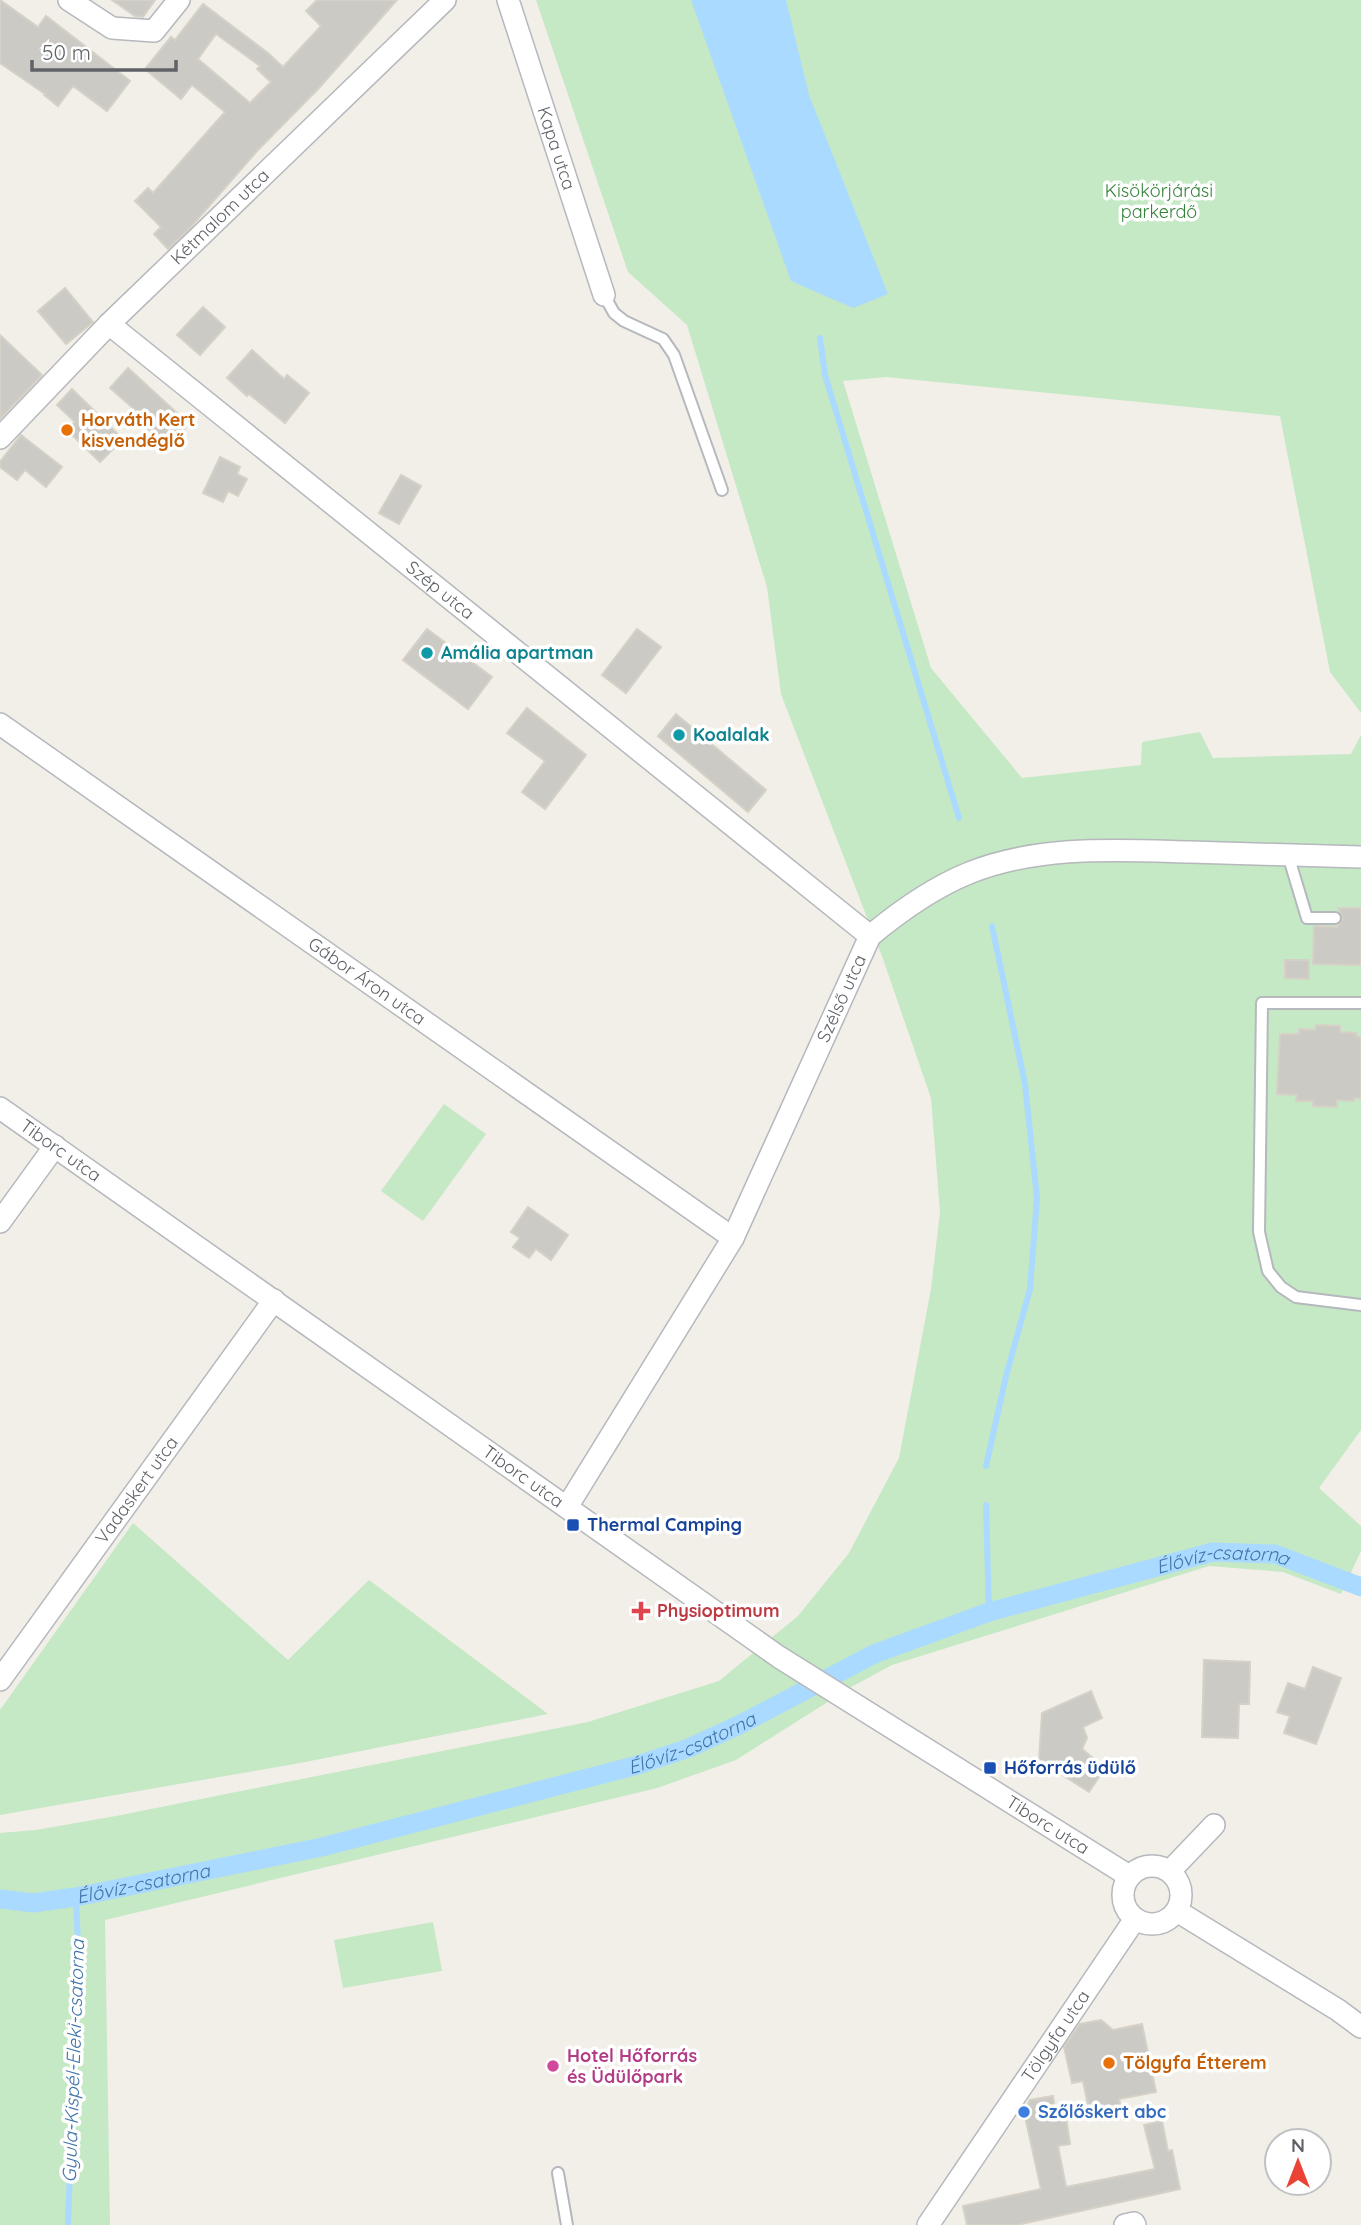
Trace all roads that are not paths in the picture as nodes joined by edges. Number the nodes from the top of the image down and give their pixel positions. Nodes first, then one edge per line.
1 (69, 0) edge
2 (179, 0) edge
3 (445, 0) edge
4 (508, 0) edge
5 (604, 295) joint
6 (109, 324) junction
7 (0, 438) edge
8 (722, 490) dead end
9 (0, 724) edge
10 (1288, 855) junction
11 (1361, 857) edge
12 (1335, 918) dead end
13 (870, 936) junction
14 (1361, 1003) edge
15 (0, 1108) edge
16 (55, 1146) junction
17 (0, 1222) edge
18 (733, 1238) junction
19 (274, 1300) junction
20 (1361, 1305) edge
21 (567, 1507) junction
22 (0, 1680) edge
23 (1214, 1825) dead end
24 (1170, 1871) junction
25 (1129, 1876) junction
26 (1177, 1911) junction
27 (1135, 1919) junction
28 (1361, 2027) edge
29 (558, 2173) dead end
30 (568, 2225) edge
31 (928, 2225) edge

1 - 2 street
3 - 6 street, Kétmalom utca
4 - 5 street, Kapa utca
5 - 8 lane
6 - 7 street, Kétmalom utca
6 - 13 street, Szép utca
9 - 18 street, Gábor Áron utca
10 - 11 street, Szélső utca
10 - 12 lane
10 - 13 street, Szélső utca
13 - 18 street, Szélső utca
14 - 20 lane
15 - 16 street, Tiborc utca
16 - 17 street
16 - 19 street, Tiborc utca
18 - 21 street, Szélső utca
19 - 21 street, Tiborc utca
19 - 22 street, Vadaskert utca
21 - 25 street, Tiborc utca
23 - 24 street
24 - 25 street
24 - 26 street
25 - 27 street
26 - 27 street
26 - 28 street
27 - 31 street, Tölgyfa utca
29 - 30 lane

